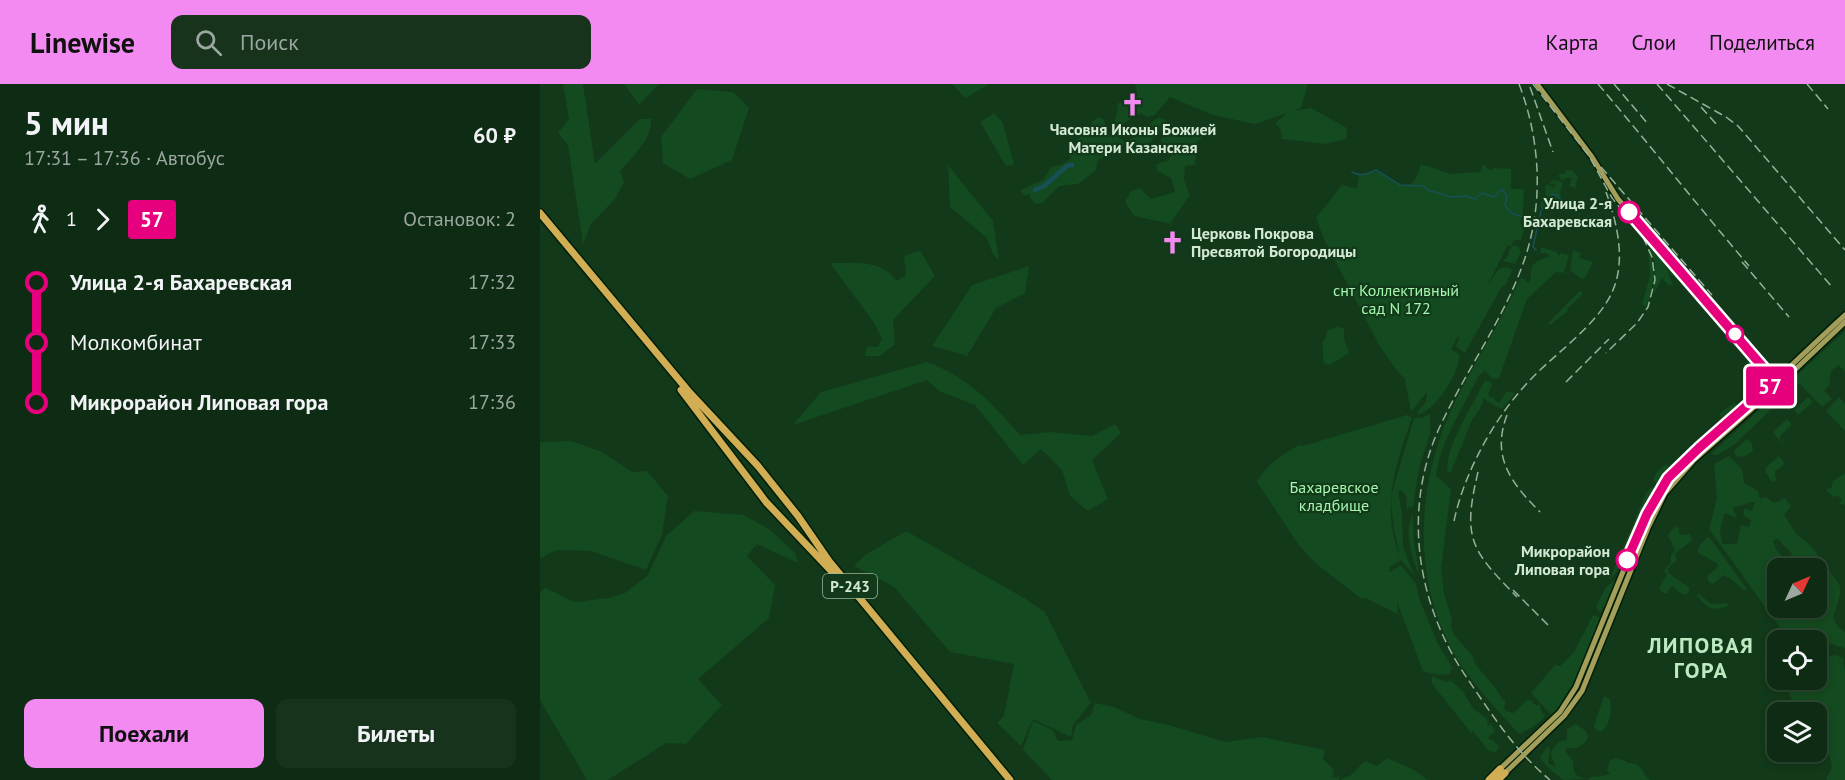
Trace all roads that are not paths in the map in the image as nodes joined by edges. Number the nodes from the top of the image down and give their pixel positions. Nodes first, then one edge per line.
1 (1537, 84) edge
2 (540, 213) edge
3 (540, 219) edge
4 (1845, 315) edge
5 (1845, 322) edge
6 (1777, 383) junction
7 (682, 387) junction
8 (688, 394) junction
9 (1503, 771) junction
10 (1005, 780) edge
11 (1010, 780) edge
12 (1489, 780) edge
13 (1498, 780) edge

1 - 6 main road
2 - 7 highway, Р-243
3 - 7 highway, Р-243
4 - 6 main road
5 - 6 main road
6 - 9 main road
7 - 8 highway, Р-243
8 - 10 highway, Р-243
8 - 11 highway, Р-243
9 - 12 highway
9 - 13 highway

